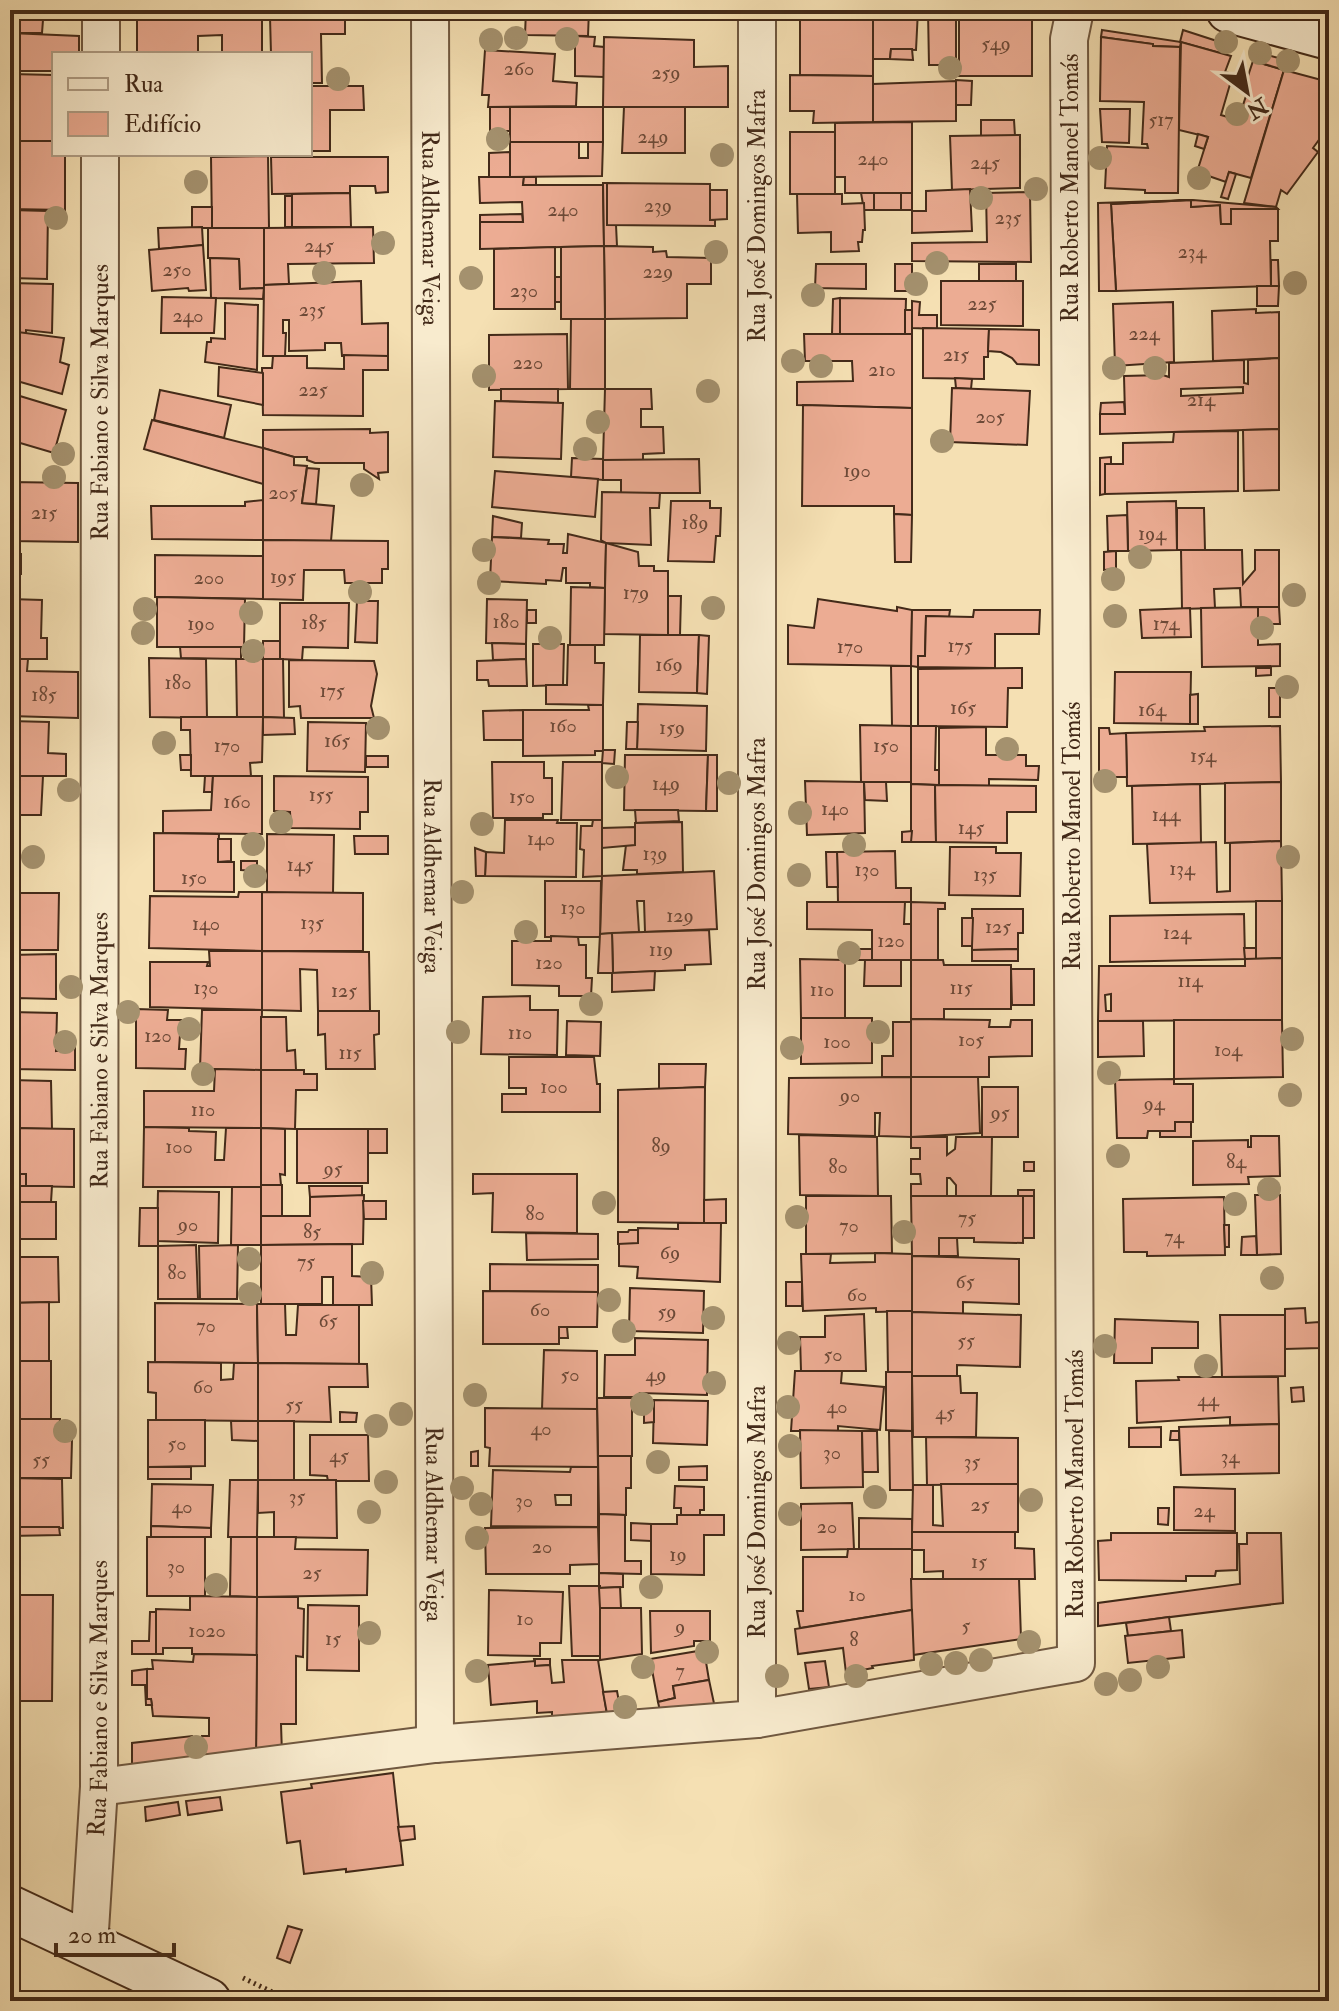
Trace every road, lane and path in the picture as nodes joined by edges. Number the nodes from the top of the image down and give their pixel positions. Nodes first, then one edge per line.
1 (101, 10) edge
2 (430, 10) edge
3 (757, 10) edge
4 (1075, 10) edge
5 (1229, 10) edge
6 (1329, 37) edge
7 (101, 52) edge
8 (100, 156) edge
9 (757, 1719) junction
10 (435, 1744) junction
11 (99, 1787) junction
12 (10, 1908) edge
13 (89, 1946) junction
14 (208, 2001) edge

1 - 7 street
2 - 10 street, Rua Aldhemar Veiga
3 - 9 street, Rua José Domingos Mafra
4 - 9 street, Rua Roberto Manoel Tomás
5 - 6 main road
8 - 11 street, Rua Fabiano e Silva Marques
9 - 10 street
10 - 11 street
11 - 13 street, Rua Fabiano e Silva Marques
12 - 13 main road
13 - 14 main road

